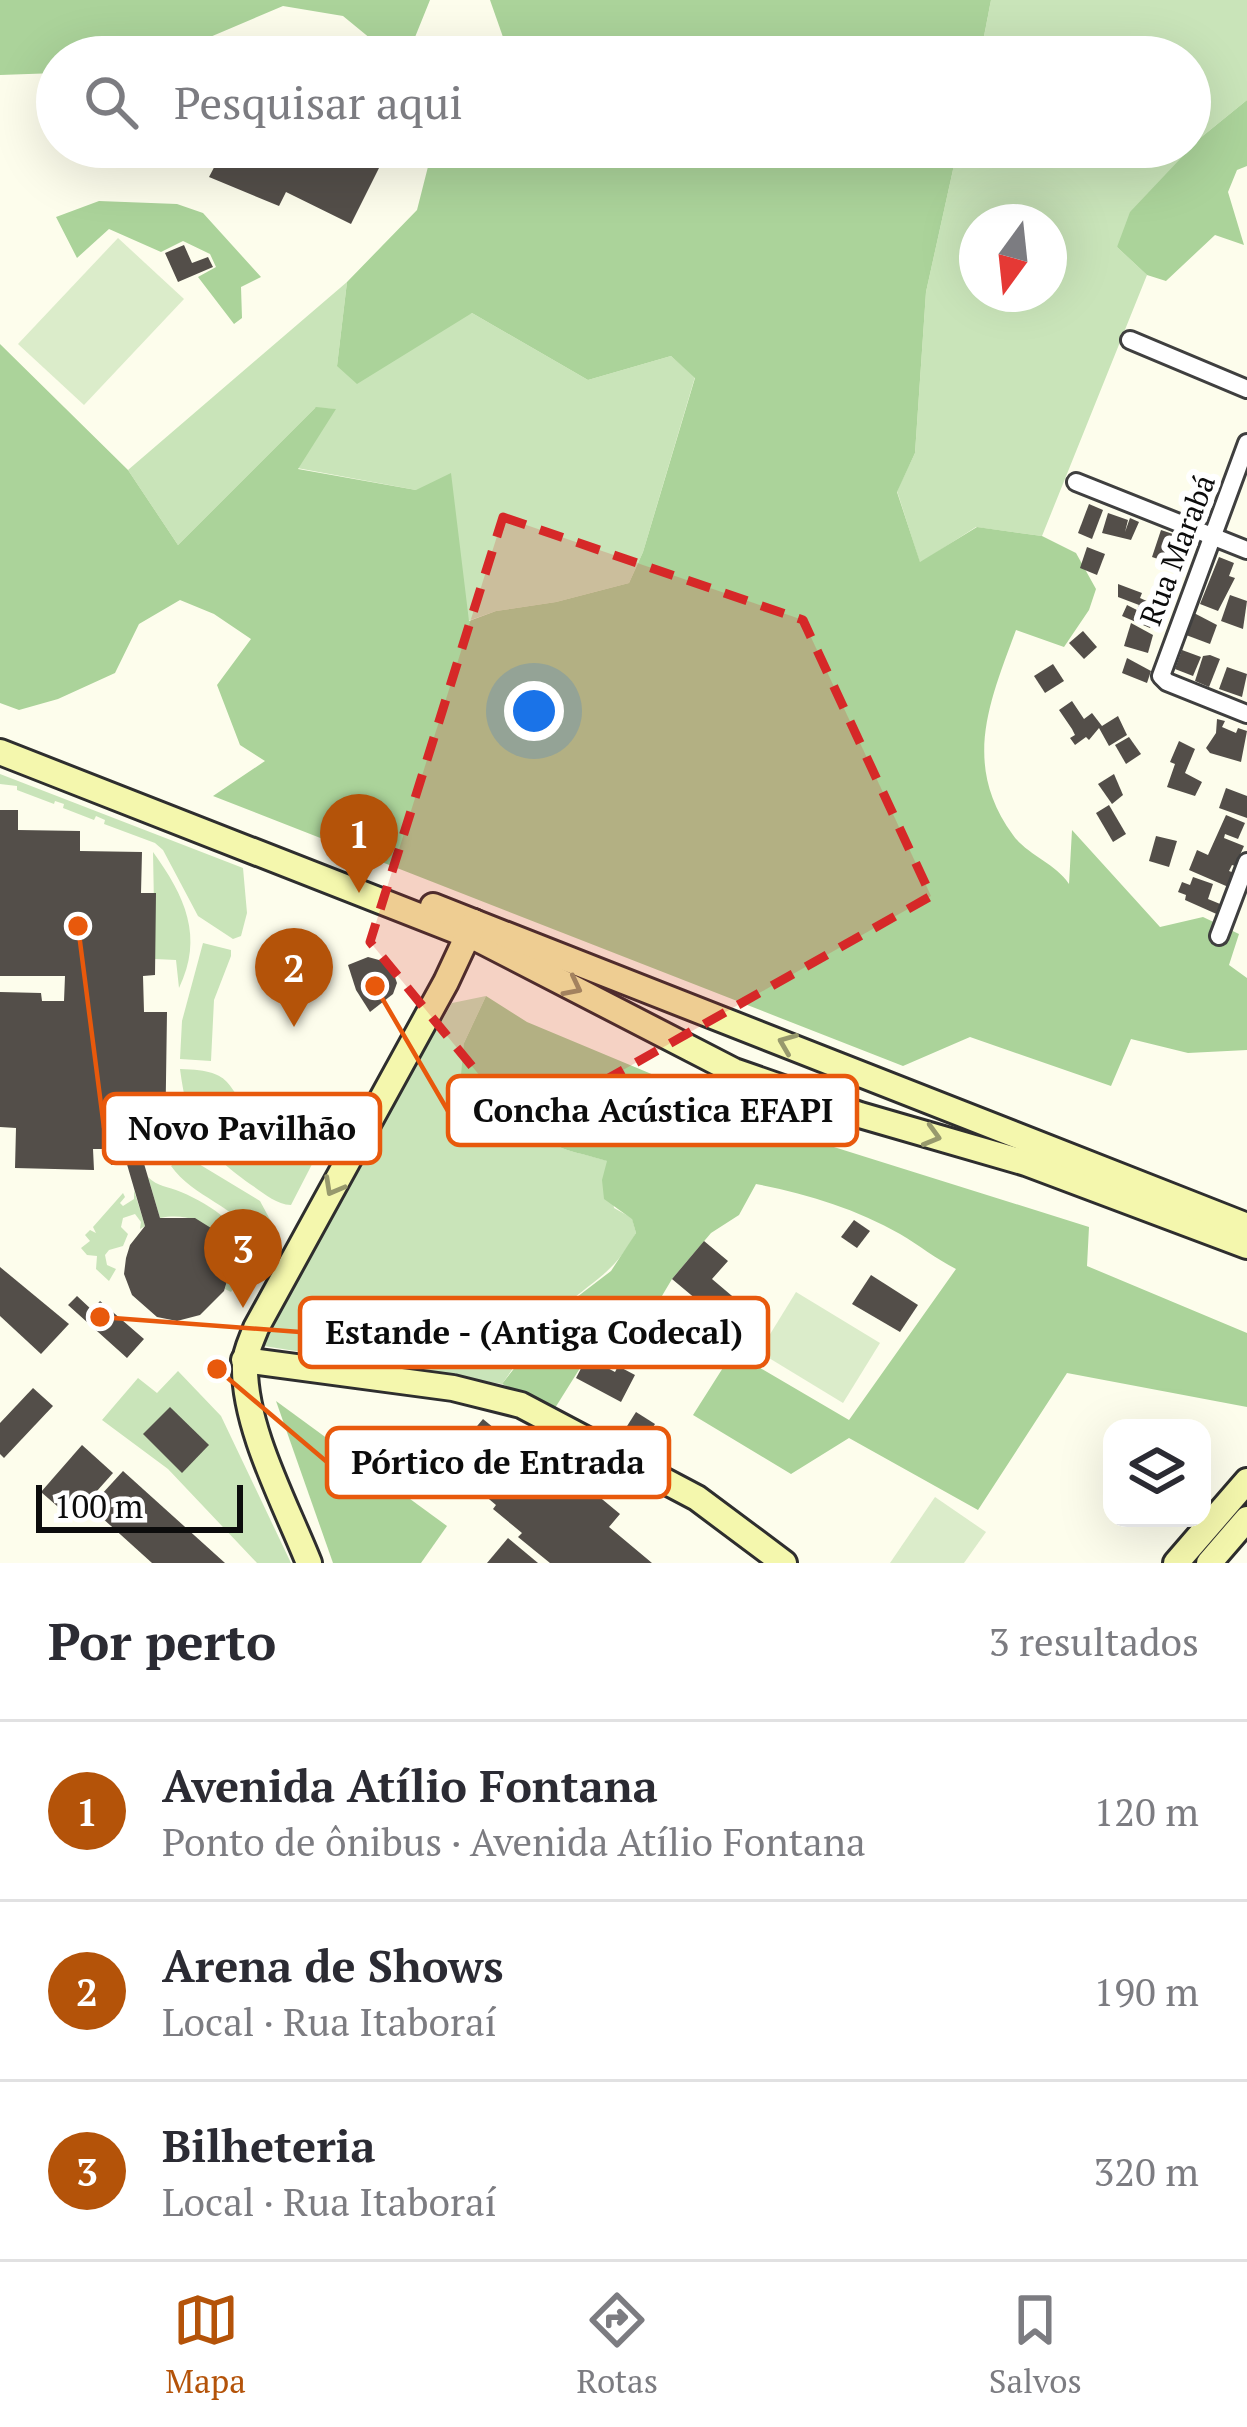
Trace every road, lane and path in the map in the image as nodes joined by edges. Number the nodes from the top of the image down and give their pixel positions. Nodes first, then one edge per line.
1 (1130, 340) dead end
2 (1247, 388) edge
3 (1247, 443) edge
4 (1076, 482) dead end
5 (1212, 536) junction
6 (1247, 550) edge
7 (1247, 714) edge
8 (0, 738) edge
9 (0, 752) edge
10 (1247, 862) edge
11 (471, 928) junction
12 (1219, 936) dead end
13 (1247, 1226) edge
14 (1247, 1246) edge
15 (244, 1360) junction
16 (1247, 1481) edge
17 (1247, 1519) edge
18 (1196, 1559) edge
19 (309, 1563) edge
20 (784, 1563) edge

1 - 2 street
3 - 5 street, Rua Marabá
4 - 5 street
5 - 6 street
5 - 7 street, Rua Marabá
8 - 11 main road
9 - 11 main road
10 - 12 street
13 -> 11 main road
11 -> 14 main road
11 -> 15 main road
15 - 19 main road
15 - 20 main road
16 - 18 main road
17 - 18 main road

